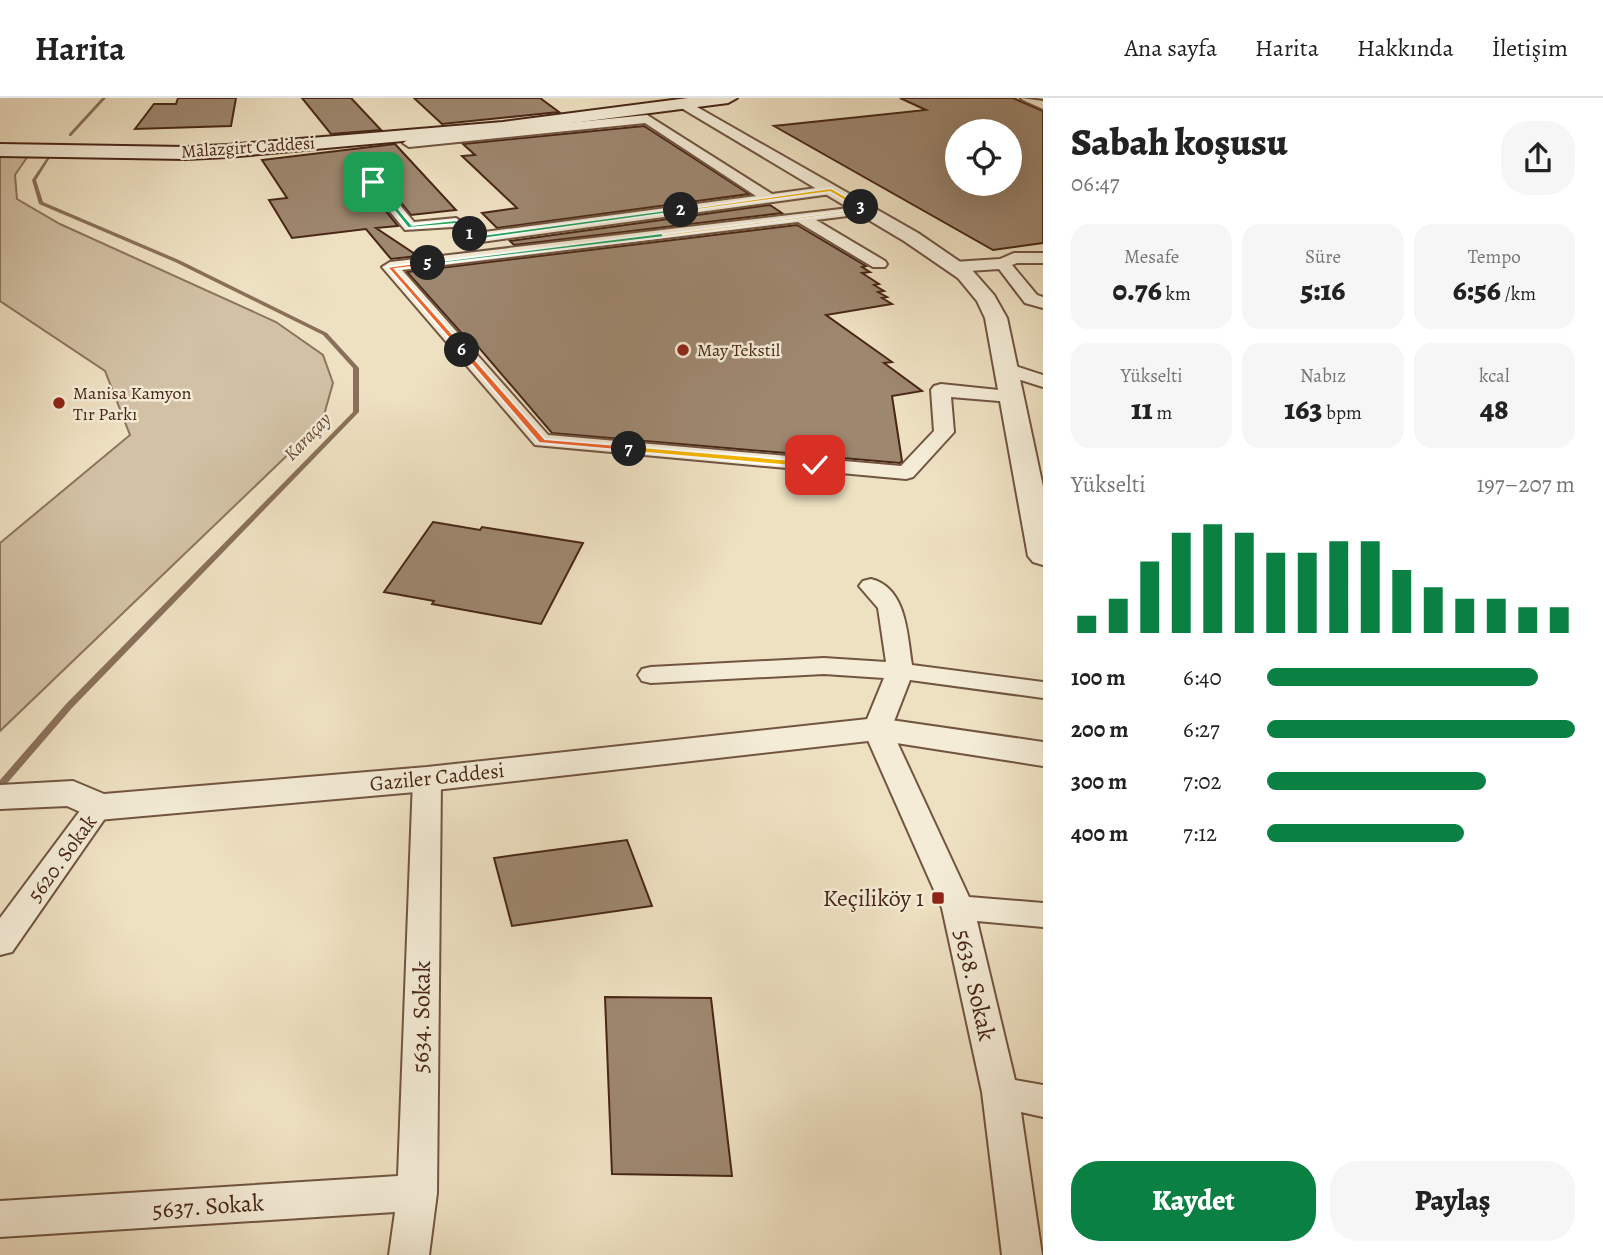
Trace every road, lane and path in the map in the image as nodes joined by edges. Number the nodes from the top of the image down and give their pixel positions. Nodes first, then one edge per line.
1 (728, 98) edge
2 (1027, 98) edge
3 (683, 103) junction
4 (1043, 105) edge
5 (409, 142) dead end
6 (6, 149) edge
7 (373, 182) dead end
8 (831, 190) junction
9 (769, 198) junction
10 (866, 210) junction
11 (803, 219) junction
12 (1043, 258) edge
13 (879, 264) dead end
14 (1003, 264) junction
15 (954, 267) junction
16 (1043, 303) edge
17 (1006, 369) junction
18 (1043, 381) edge
19 (1011, 396) junction
20 (1043, 556) edge
21 (871, 586) dead end
22 (900, 671) junction
23 (651, 675) dead end
24 (1043, 690) edge
25 (877, 729) junction
26 (1043, 754) edge
27 (428, 779) junction
28 (0, 797) edge
29 (86, 800) junction
30 (958, 908) junction
31 (1043, 915) edge
32 (0, 943) edge
33 (1000, 1093) junction
34 (1043, 1101) edge
35 (417, 1193) junction
36 (0, 1219) edge
37 (409, 1255) edge
38 (1021, 1255) edge

1 - 3 main road, Malazgirt Caddesi
2 - 4 street
3 - 6 main road, Malazgirt Caddesi
3 - 8 street
5 - 9 street
7 - 9 street
8 - 9 street
8 - 10 street
10 - 11 street
10 - 15 street
11 - 13 street
11 - 19 street
12 - 14 street
14 - 15 street
14 - 16 street
15 - 17 street
17 - 18 street
17 - 19 street
19 - 20 street
21 - 22 street
22 - 23 street
22 - 24 street
22 - 25 street
25 - 26 street, Gaziler Caddesi
25 - 27 street, Gaziler Caddesi
25 - 30 street, 5638. Sokak
27 - 29 street, Gaziler Caddesi
27 - 35 street, 5634. Sokak
28 - 29 street, Gaziler Caddesi
29 - 32 street, 5620. Sokak
30 - 31 street
30 - 33 street, 5638. Sokak
33 - 34 street
33 - 38 street, 5638. Sokak
35 - 36 street, 5637. Sokak
35 - 37 street, 5634. Sokak

